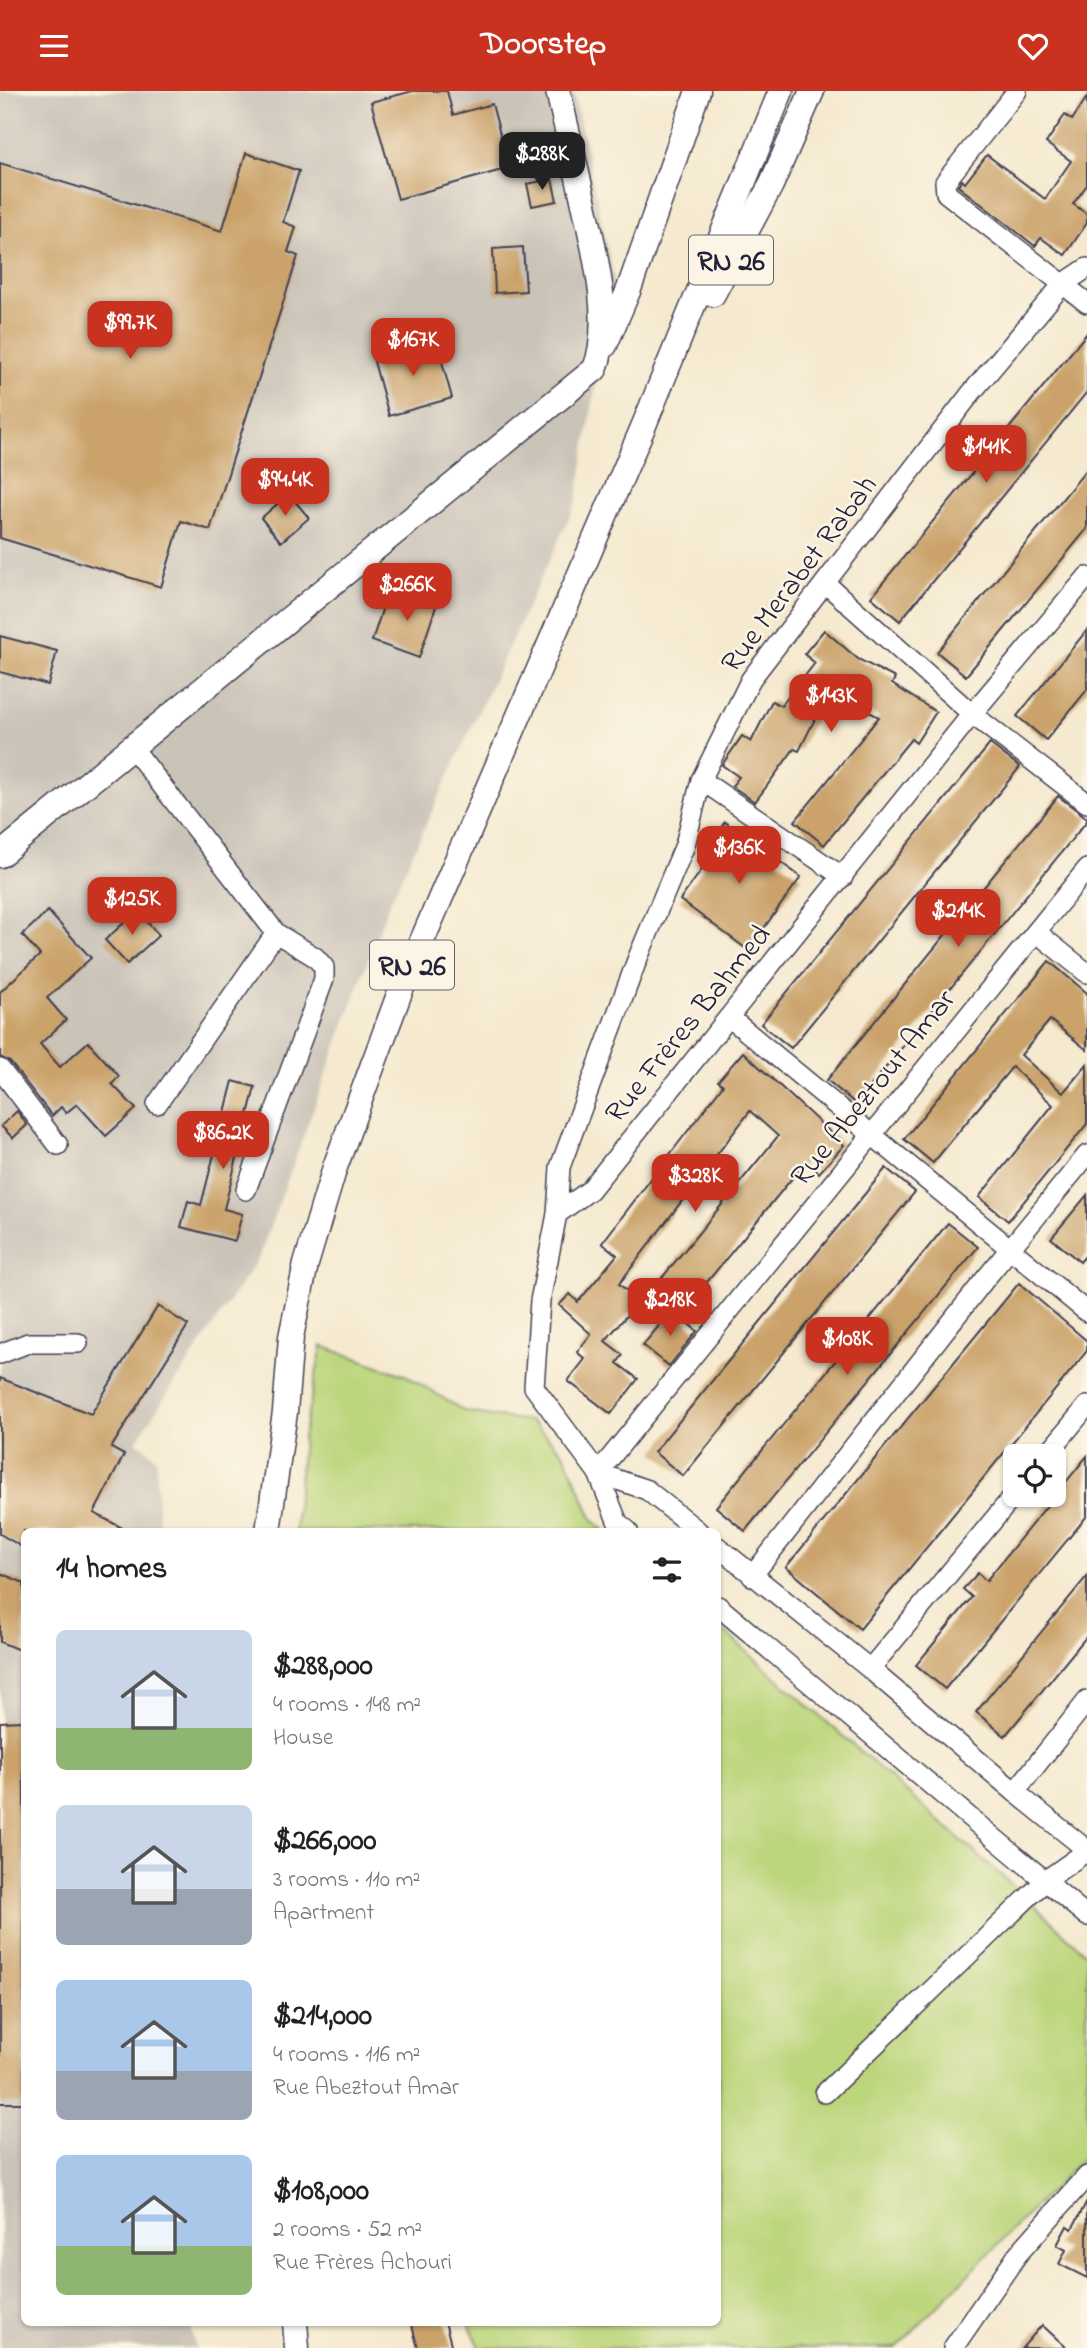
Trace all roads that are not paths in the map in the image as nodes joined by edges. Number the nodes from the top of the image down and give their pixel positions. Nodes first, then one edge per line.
1 (558, 91) edge
2 (698, 91) edge
3 (780, 91) edge
4 (812, 91) edge
5 (1017, 91) edge
6 (1087, 268) edge
7 (1063, 284) junction
8 (1087, 303) edge
9 (601, 355) junction
10 (644, 425) junction
11 (1087, 577) edge
12 (825, 583) junction
13 (972, 714) junction
14 (132, 747) junction
15 (701, 780) junction
16 (1087, 803) edge
17 (0, 855) edge
18 (1087, 869) edge
19 (843, 877) junction
20 (1036, 932) junction
21 (276, 933) junction
22 (1087, 973) edge
23 (730, 1018) junction
24 (0, 1069) edge
25 (158, 1104) dead end
26 (872, 1135) junction
27 (58, 1145) dead end
28 (1087, 1155) edge
29 (246, 1191) dead end
30 (557, 1214) junction
31 (1011, 1249) junction
32 (1087, 1312) edge
33 (78, 1343) dead end
34 (0, 1354) edge
35 (1087, 1406) edge
36 (1056, 1444) edge
37 (598, 1473) junction
38 (1004, 1507) edge
39 (268, 1528) edge
40 (624, 1528) edge
41 (693, 1528) edge
42 (721, 1550) edge
43 (752, 1576) junction
44 (721, 1609) edge
45 (870, 1669) junction
46 (1087, 1701) edge
47 (1015, 1792) junction
48 (1087, 1850) edge
49 (1046, 1880) junction
50 (1087, 1916) edge
51 (825, 2093) dead end
52 (1087, 2176) edge
53 (295, 2326) edge
54 (969, 2338) edge
55 (297, 2348) edge
56 (953, 2348) edge

1 - 9 main road
2 - 9 main road
3 - 10 main road, RN 26
4 - 10 main road, RN 26
5 - 7 street
6 - 7 street, Rue Merabet Rabah
7 - 8 street
7 - 12 street, Rue Merabet Rabah
9 - 14 main road
10 - 39 main road, RN 26
11 - 13 street, Rue Frères Bahmed
12 - 13 street
12 - 15 street, Rue Merabet Rabah
13 - 16 street
13 - 19 street, Rue Frères Bahmed
14 - 17 main road
14 - 21 street
15 - 19 street
15 - 30 street, Rue Merabet Rabah
18 - 20 street, Rue Abeztout Amar
19 - 23 street, Rue Frères Bahmed
20 - 22 street
20 - 26 street, Rue Abeztout Amar
21 - 25 street
21 - 29 street
23 - 26 street
23 - 30 street, Rue Frères Bahmed
24 - 27 street
26 - 31 street
26 - 37 street, Rue Abeztout Amar
28 - 31 street
30 - 37 street
31 - 32 street
31 - 43 street
33 - 34 street
35 - 36 street
37 - 40 street
37 - 41 street
38 - 45 street
42 - 43 street
43 - 45 street
44 - 49 street
45 - 47 street
46 - 47 street
47 - 48 street
48 - 49 street
49 - 50 street
49 - 51 street
52 - 54 street
53 - 55 main road
54 - 56 street

